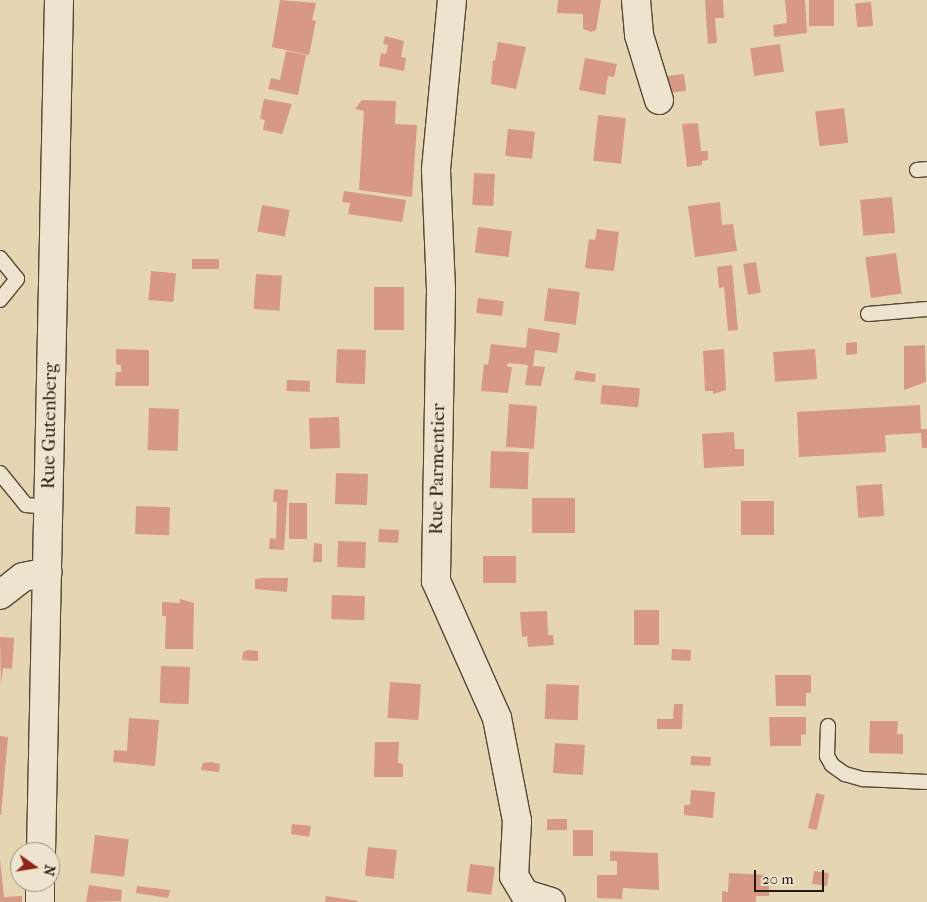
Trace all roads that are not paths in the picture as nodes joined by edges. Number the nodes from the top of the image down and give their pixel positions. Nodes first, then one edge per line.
1 (59, 0) edge
2 (452, 0) edge
3 (636, 0) edge
4 (660, 100) dead end
5 (0, 258) edge
6 (0, 300) edge
7 (927, 309) edge
8 (868, 314) dead end
9 (0, 472) edge
10 (48, 507) junction
11 (48, 572) junction
12 (0, 595) edge
13 (828, 726) dead end
14 (927, 782) edge
15 (41, 842) edge
16 (551, 902) edge

1 - 10 street, Rue Gutenberg
2 - 16 street, Rue Parmentier
3 - 4 street
5 - 6 lane
7 - 8 lane
9 - 10 lane
10 - 11 street, Rue Gutenberg
11 - 12 street
11 - 15 street, Rue Gutenberg
13 - 14 lane

